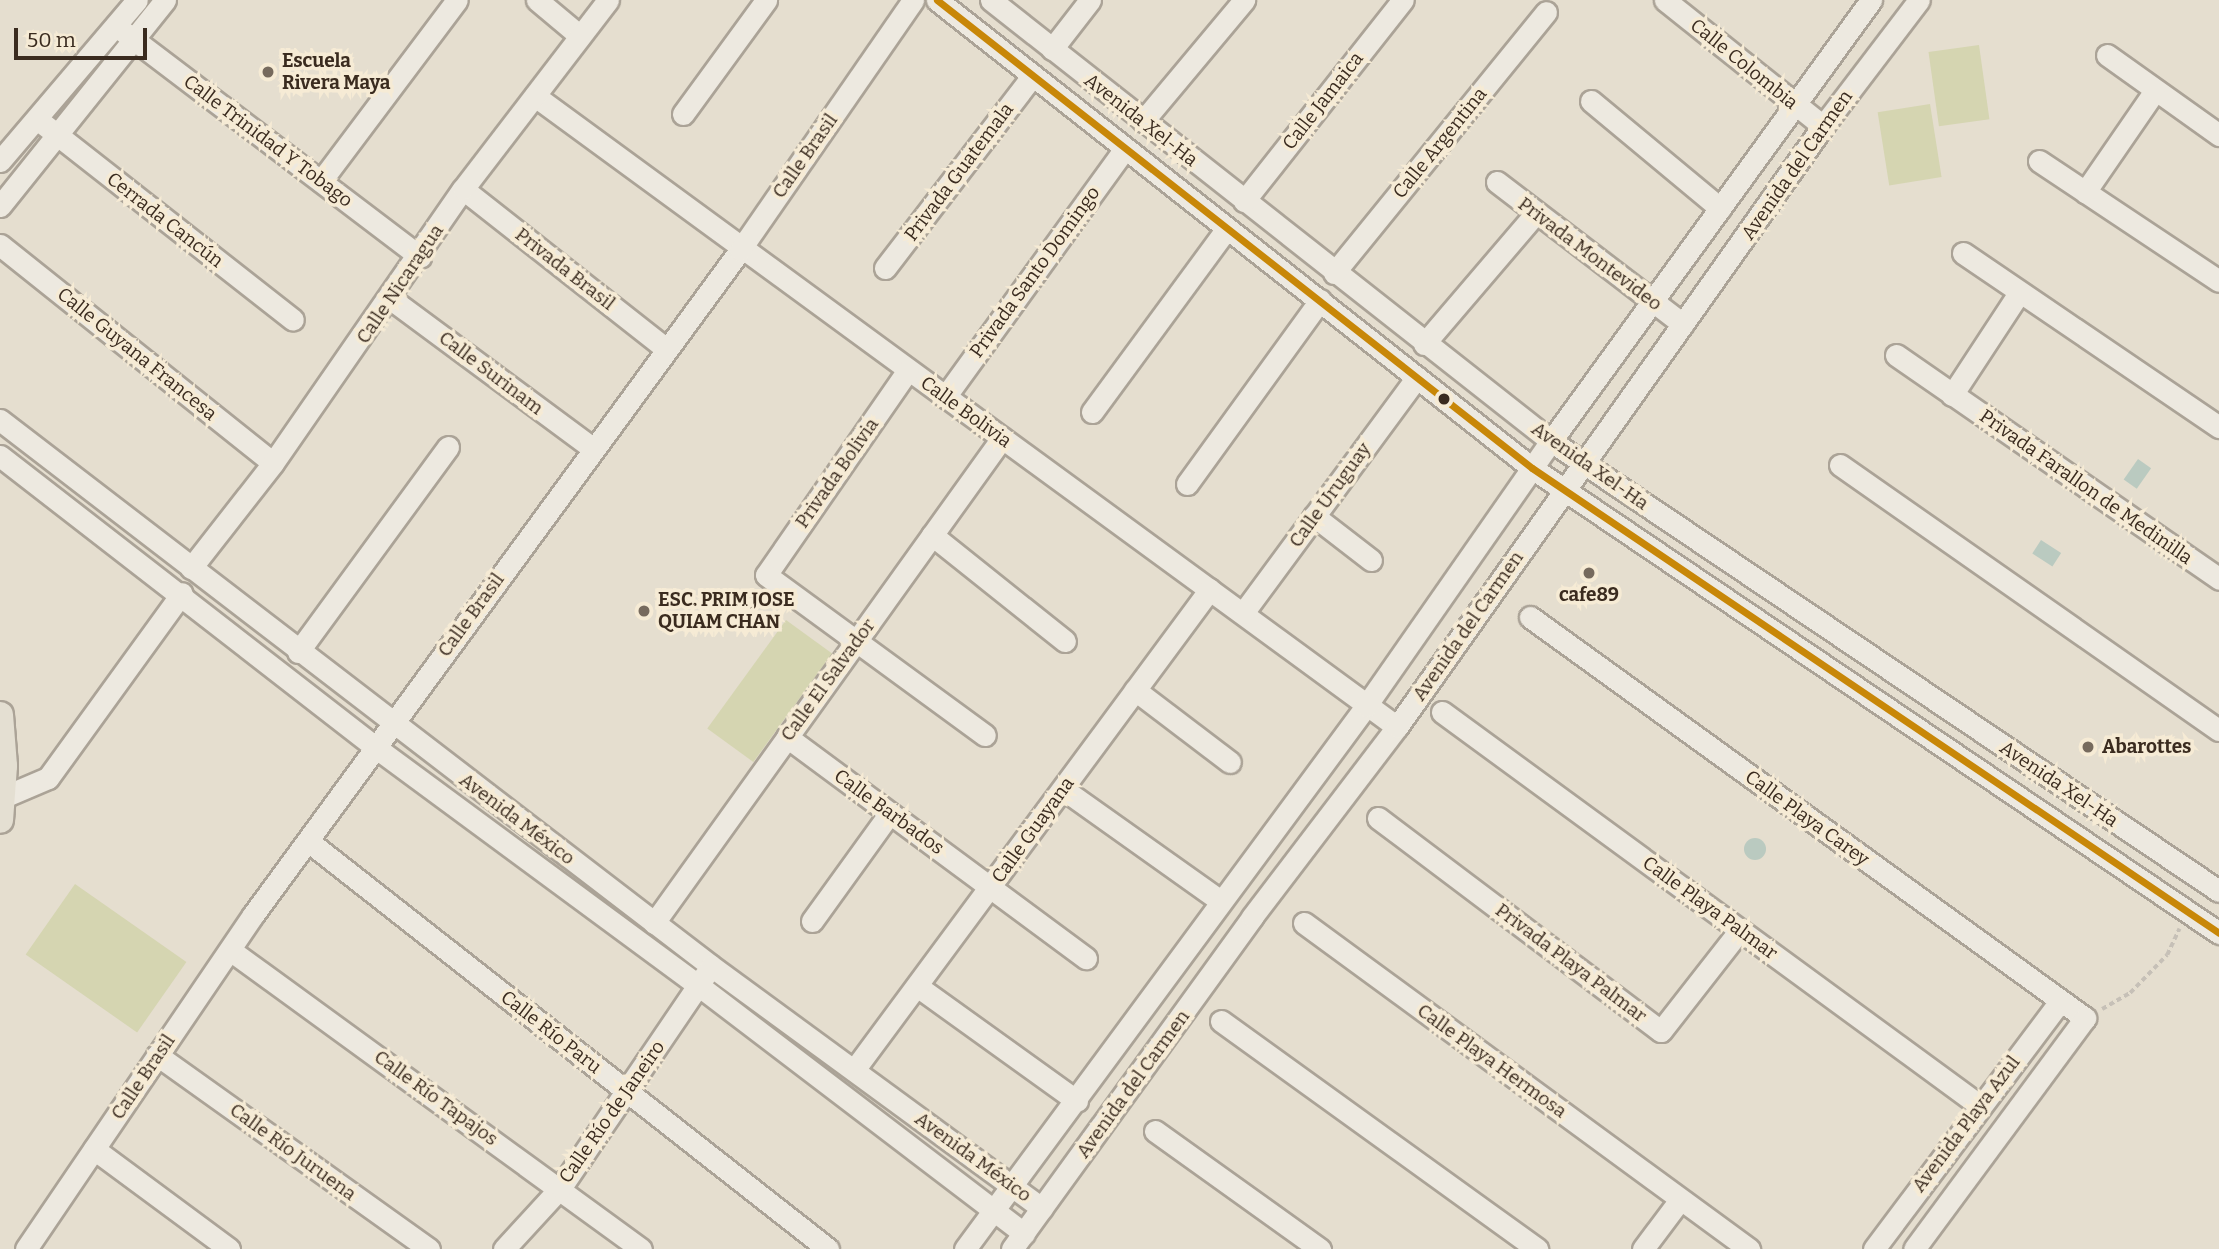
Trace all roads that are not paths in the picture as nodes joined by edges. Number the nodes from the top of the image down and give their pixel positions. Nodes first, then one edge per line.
1 (137, 0) edge
2 (165, 0) edge
3 (457, 0) edge
4 (537, 0) edge
5 (608, 0) edge
6 (766, 0) edge
7 (913, 0) edge
8 (937, 0) edge
9 (991, 0) edge
10 (1090, 0) edge
11 (1244, 0) edge
12 (1403, 0) edge
13 (1665, 0) edge
14 (1919, 0) edge
15 (1861, 3) edge
16 (1546, 12) dead end
17 (116, 26) junction
18 (580, 36) junction
19 (134, 40) junction
20 (1052, 49) junction
21 (2107, 55) dead end
22 (1033, 75) junction
23 (2154, 92) junction
24 (535, 96) junction
25 (1591, 101) dead end
26 (1793, 105) junction
27 (683, 114) dead end
28 (37, 119) junction
29 (1143, 121) junction
30 (1823, 127) junction
31 (57, 135) junction
32 (2219, 135) edge
33 (1125, 148) junction
34 (0, 161) edge
35 (2039, 161) dead end
36 (321, 181) junction
37 (1497, 183) dead end
38 (463, 189) junction
39 (2085, 192) junction
40 (1244, 201) junction
41 (0, 205) edge
42 (1720, 208) junction
43 (1535, 214) junction
44 (1227, 228) junction
45 (0, 245) edge
46 (740, 250) junction
47 (1963, 253) dead end
48 (420, 257) junction
49 (885, 268) dead end
50 (1334, 273) junction
51 (2219, 281) edge
52 (2019, 293) junction
53 (391, 299) junction
54 (1320, 300) junction
55 (1653, 303) junction
56 (293, 320) dead end
57 (1683, 324) junction
58 (1424, 344) junction
59 (666, 349) junction
60 (1896, 355) dead end
61 (908, 370) junction
62 (1417, 377) junction
63 (1952, 395) junction
64 (945, 397) junction
65 (1092, 412) dead end
66 (0, 420) edge
67 (2219, 427) edge
68 (1002, 438) junction
69 (1551, 441) junction
70 (448, 447) dead end
71 (592, 448) junction
72 (0, 456) edge
73 (273, 463) junction
74 (1583, 463) junction
75 (1840, 465) dead end
76 (1532, 468) junction
77 (1187, 484) dead end
78 (1564, 490) junction
79 (1314, 516) junction
80 (932, 535) junction
81 (1371, 560) dead end
82 (191, 568) junction
83 (2219, 579) edge
84 (1210, 589) junction
85 (182, 593) junction
86 (1243, 613) junction
87 (1530, 617) dead end
88 (857, 640) junction
89 (1065, 641) dead end
90 (298, 652) junction
91 (1135, 690) junction
92 (1366, 706) junction
93 (1442, 712) dead end
94 (0, 715) edge
95 (392, 724) junction
96 (1397, 727) junction
97 (2219, 730) edge
98 (985, 735) dead end
99 (787, 737) junction
100 (375, 747) junction
101 (1230, 762) dead end
102 (1063, 789) junction
103 (1, 809) edge
104 (890, 813) junction
105 (1378, 818) dead end
106 (307, 841) junction
107 (990, 887) junction
108 (2219, 891) edge
109 (1219, 900) junction
110 (812, 921) dead end
111 (654, 923) junction
112 (1304, 923) dead end
113 (1740, 930) junction
114 (2219, 933) edge
115 (230, 950) junction
116 (1086, 958) dead end
117 (711, 966) junction
118 (698, 985) junction
119 (917, 986) junction
120 (2060, 1001) junction
121 (2085, 1018) joint
122 (1221, 1021) dead end
123 (157, 1055) junction
124 (854, 1070) junction
125 (628, 1092) junction
126 (1077, 1101) junction
127 (1979, 1105) junction
128 (1155, 1131) dead end
129 (94, 1149) junction
130 (1012, 1186) junction
131 (561, 1187) junction
132 (1679, 1201) junction
133 (1042, 1208) junction
134 (993, 1211) junction
135 (1018, 1241) edge
136 (28, 1244) edge
137 (819, 1246) edge
138 (229, 1249) edge
139 (429, 1249) edge
140 (504, 1249) edge
141 (641, 1249) edge
142 (965, 1249) edge
143 (1320, 1249) edge
144 (1537, 1249) edge
145 (1643, 1249) edge
146 (1749, 1249) edge
147 (1874, 1249) edge
148 (1914, 1249) edge

1 - 17 street
2 - 19 street
3 - 36 street
4 - 18 street
5 - 18 street, Calle Nicaragua
6 - 27 street
7 - 46 street, Calle Brasil
8 - 22 street, Avenida Xel-Ha
9 - 20 street, Avenida Xel-Ha
10 - 20 street
11 - 29 street
12 - 40 street, Calle Jamaica
13 - 26 street, Calle Colombia
14 - 30 street, Avenida del Carmen
15 - 26 street, Avenida del Carmen
16 - 50 street, Calle Argentina
17 - 19 street, Calle Trinidad Y Tobago
17 - 28 street
18 - 24 street, Calle Nicaragua
19 - 31 street
19 - 36 street, Calle Trinidad Y Tobago
20 - 29 street, Avenida Xel-Ha
21 - 23 street
22 - 33 street, Avenida Xel-Ha
22 - 49 street, Privada Guatemala
23 - 32 street
23 - 39 street
24 - 38 street, Calle Nicaragua
24 - 46 street, Calle Bolivia
25 - 42 street
26 - 30 street, Calle Colombia
26 - 42 street, Avenida del Carmen
28 - 31 street, Cerrada Cancún
28 - 34 street
29 - 40 street, Avenida Xel-Ha
30 - 57 street, Avenida del Carmen
31 - 41 street
31 - 56 street, Cerrada Cancún
33 - 44 street, Avenida Xel-Ha
33 - 64 street, Privada Santo Domingo
35 - 39 street
36 - 48 street, Calle Trinidad Y Tobago
37 - 43 street, Privada Montevideo
38 - 48 street, Calle Nicaragua
38 - 59 street, Privada Brasil
39 - 51 street
40 - 50 street, Avenida Xel-Ha
42 - 55 street, Avenida del Carmen
43 - 55 street, Privada Montevideo
43 - 58 street
44 - 54 street, Avenida Xel-Ha
44 - 65 street
45 - 73 street, Calle Guyana Francesa
46 - 59 street, Calle Brasil
46 - 61 street, Calle Bolivia
47 - 52 street
48 - 53 street, Calle Nicaragua
50 - 58 street, Avenida Xel-Ha
52 - 63 street
52 - 67 street
53 - 71 street, Calle Surinam
53 - 73 street, Calle Nicaragua
54 - 62 street, Avenida Xel-Ha
54 - 77 street
55 - 57 street, Privada Montevideo
55 - 69 street, Avenida del Carmen
57 - 74 street, Avenida del Carmen
58 - 69 street, Avenida Xel-Ha
59 - 71 street, Calle Brasil
60 - 63 street, Privada Farallon de Medinilla
61 - 64 street, Calle Bolivia
61 - 88 street, Privada Bolivia
62 - 76 street, Avenida Xel-Ha
62 - 79 street, Calle Uruguay
63 - 83 street, Privada Farallon de Medinilla
64 - 68 street, Calle Bolivia
66 - 82 street, Avenida México
68 - 80 street, Calle El Salvador
68 - 84 street, Calle Bolivia
69 - 74 street, Avenida Xel-Ha
69 - 76 street, Avenida del Carmen
70 - 90 street
71 - 95 street, Calle Brasil
72 - 85 street, Avenida México
73 - 82 street, Calle Nicaragua
74 - 78 street, Avenida del Carmen
74 - 108 street, Avenida Xel-Ha
75 - 97 street
76 - 78 street, Avenida Xel-Ha
76 - 92 street, Avenida del Carmen
78 - 96 street, Avenida del Carmen
78 - 114 street, Avenida Xel-Ha
79 - 81 street
79 - 86 street, Calle Uruguay
80 - 88 street, Calle El Salvador
80 - 89 street
82 - 90 street, Avenida México
84 - 86 street, Calle Bolivia
84 - 91 street, Calle Guayana
85 - 100 street, Avenida México
85 - 103 street
86 - 92 street, Calle Bolivia
87 - 120 street, Calle Playa Carey
88 - 98 street
88 - 99 street, Calle El Salvador
90 - 95 street, Avenida México
91 - 101 street
91 - 102 street, Calle Guayana
92 - 96 street, Calle Bolivia
92 - 109 street, Avenida del Carmen
93 - 113 street, Calle Playa Palmar
94 - 103 main road
95 - 100 street, Calle Brasil
95 - 111 street, Avenida México
96 - 133 street, Avenida del Carmen
99 - 104 street, Calle Barbados
99 - 111 street, Calle El Salvador
100 - 106 street, Calle Brasil
100 - 118 street, Avenida México
102 - 107 street, Calle Guayana
102 - 109 street
104 - 107 street, Calle Barbados
104 - 110 street
105 - 113 street, Privada Playa Palmar
106 - 115 street, Calle Brasil
106 - 125 street, Calle Río Paru
107 - 116 street, Calle Barbados
107 - 119 street, Calle Guayana
109 - 126 street, Avenida del Carmen
111 - 117 street, Avenida México
112 - 132 street, Calle Playa Hermosa
113 - 127 street, Calle Playa Palmar
115 - 123 street, Calle Brasil
115 - 131 street, Calle Río Tapajos
117 - 118 street, Calle Río de Janeiro
117 - 124 street, Avenida México
118 - 125 street, Calle Río de Janeiro
118 - 134 street, Avenida México
119 - 124 street, Calle Guayana
119 - 126 street
120 - 121 street, Calle Playa Carey
120 - 127 street, Avenida Playa Azul
121 - 148 street, Avenida Playa Azul
122 - 144 street
123 - 129 street, Calle Brasil
123 - 139 street, Calle Río Juruena
124 - 130 street, Avenida México
125 - 131 street, Calle Río de Janeiro
125 - 137 street, Calle Río Paru
126 - 130 street, Avenida del Carmen
127 - 147 street, Avenida Playa Azul
128 - 143 street
129 - 136 street, Calle Brasil
129 - 138 street
130 - 133 street, Avenida México
130 - 134 street, Avenida del Carmen
131 - 140 street, Calle Río de Janeiro
131 - 141 street, Calle Río Tapajos
132 - 145 street
132 - 146 street, Calle Playa Hermosa
133 - 135 street, Avenida del Carmen
134 - 135 street, Avenida México
134 - 142 street, Avenida del Carmen

